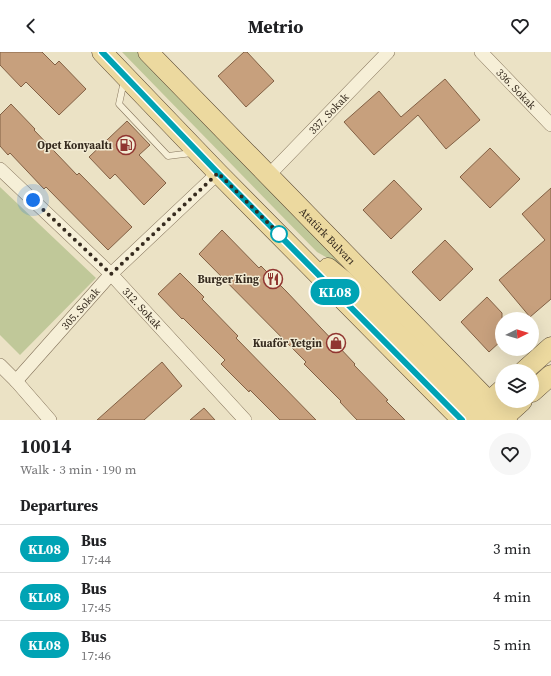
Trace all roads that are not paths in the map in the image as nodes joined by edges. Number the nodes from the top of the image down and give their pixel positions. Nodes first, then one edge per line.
1 (102, 52) edge
2 (148, 52) edge
3 (388, 52) edge
4 (481, 52) edge
5 (551, 125) edge
6 (0, 169) edge
7 (218, 173) junction
8 (268, 176) junction
9 (111, 274) junction
10 (551, 347) edge
11 (532, 364) edge
12 (0, 365) edge
13 (551, 376) edge
14 (16, 381) junction
15 (539, 386) edge
16 (515, 408) edge
17 (480, 409) edge
18 (504, 419) edge
19 (50, 420) edge
20 (245, 420) edge

1 - 7 main road
2 - 8 main road, Atatürk Bulvarı
3 - 8 street, 337. Sokak
4 - 5 street, 336. Sokak
6 - 9 street, 312. Sokak
7 - 9 street, 305. Sokak
7 - 17 main road
8 - 17 main road, Atatürk Bulvarı
9 - 14 street, 305. Sokak
9 - 20 street, 312. Sokak
10 - 11 main road
12 - 14 street
13 - 15 main road
14 - 19 street
16 - 18 main road
17 - 18 main road, Atatürk Bulvarı

